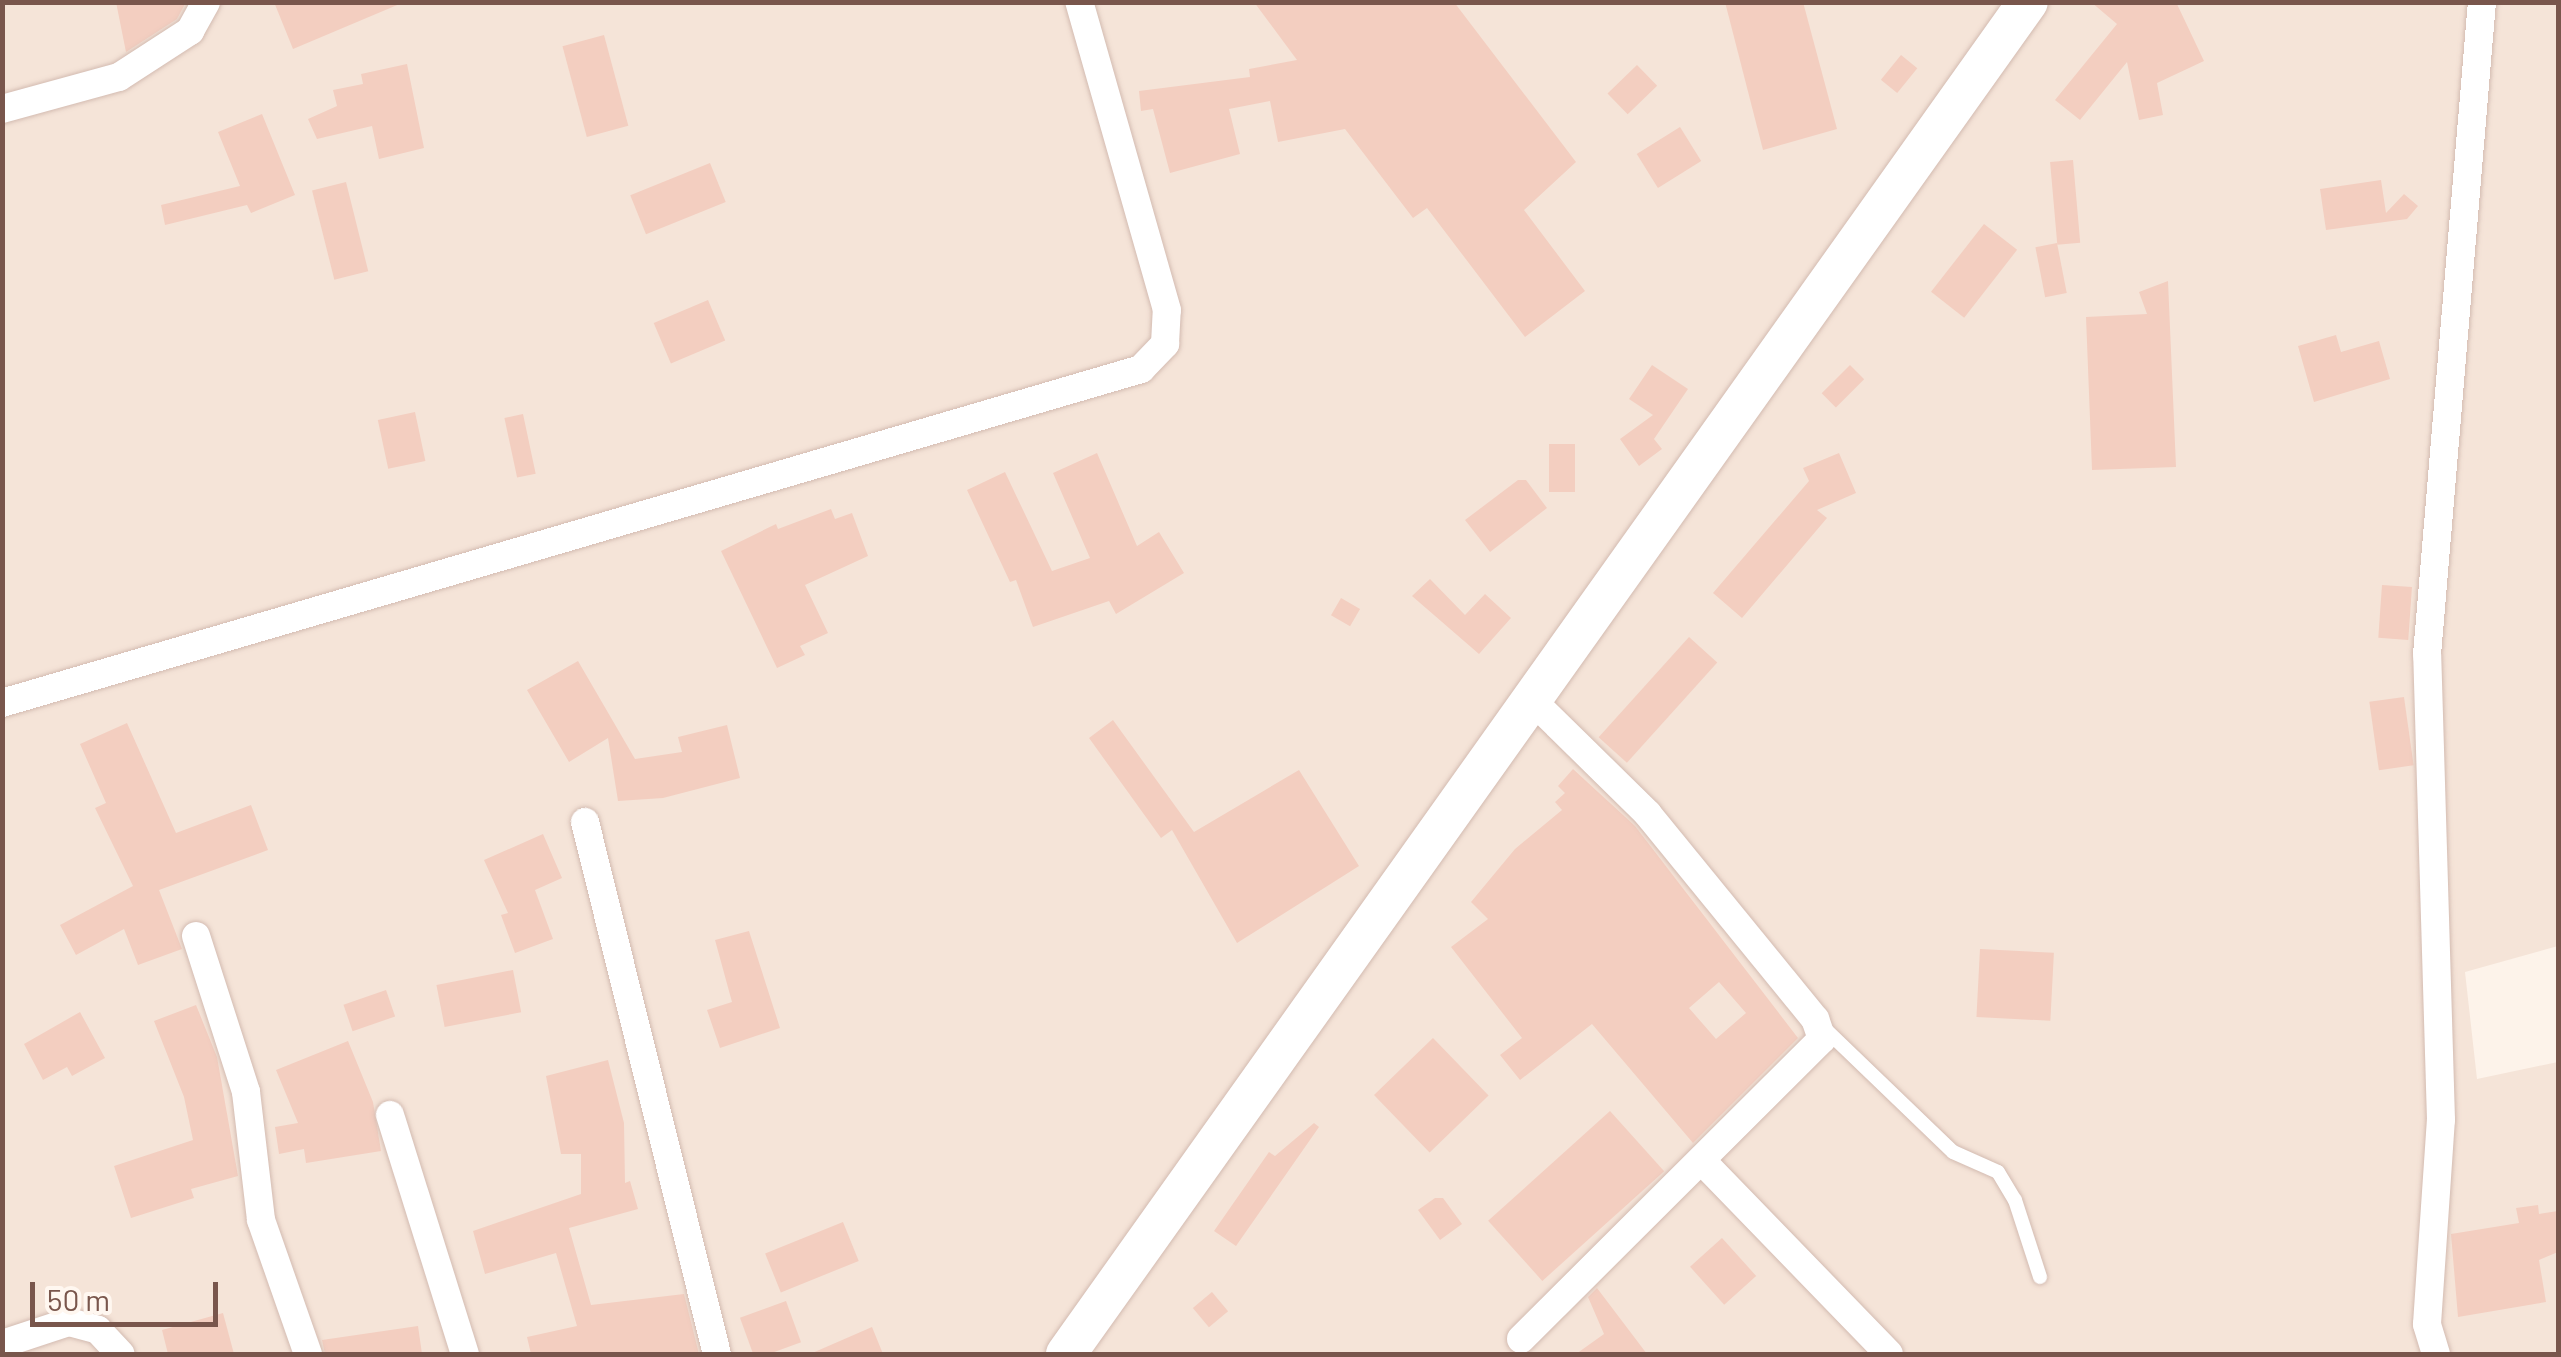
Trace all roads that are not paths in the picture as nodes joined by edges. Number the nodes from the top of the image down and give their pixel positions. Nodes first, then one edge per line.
1 (206, 2) edge
2 (1079, 2) edge
3 (2028, 2) edge
4 (2482, 2) edge
5 (2, 108) edge
6 (1532, 700) junction
7 (2, 703) edge
8 (585, 822) dead end
9 (196, 936) dead end
10 (1815, 1019) junction
11 (390, 1115) dead end
12 (1703, 1162) junction
13 (2040, 1277) dead end
14 (1521, 1339) dead end
15 (2, 1344) edge
16 (120, 1354) edge
17 (308, 1354) edge
18 (465, 1354) edge
19 (717, 1354) edge
20 (1066, 1354) edge
21 (1888, 1354) edge
22 (2436, 1354) edge

1 - 5 street
2 - 7 street
3 - 6 main road
4 - 22 street
6 - 10 street
6 - 20 main road
8 - 19 street
9 - 17 street
10 - 12 street
10 - 13 lane
11 - 18 street
12 - 14 street
12 - 21 street
15 - 16 street

